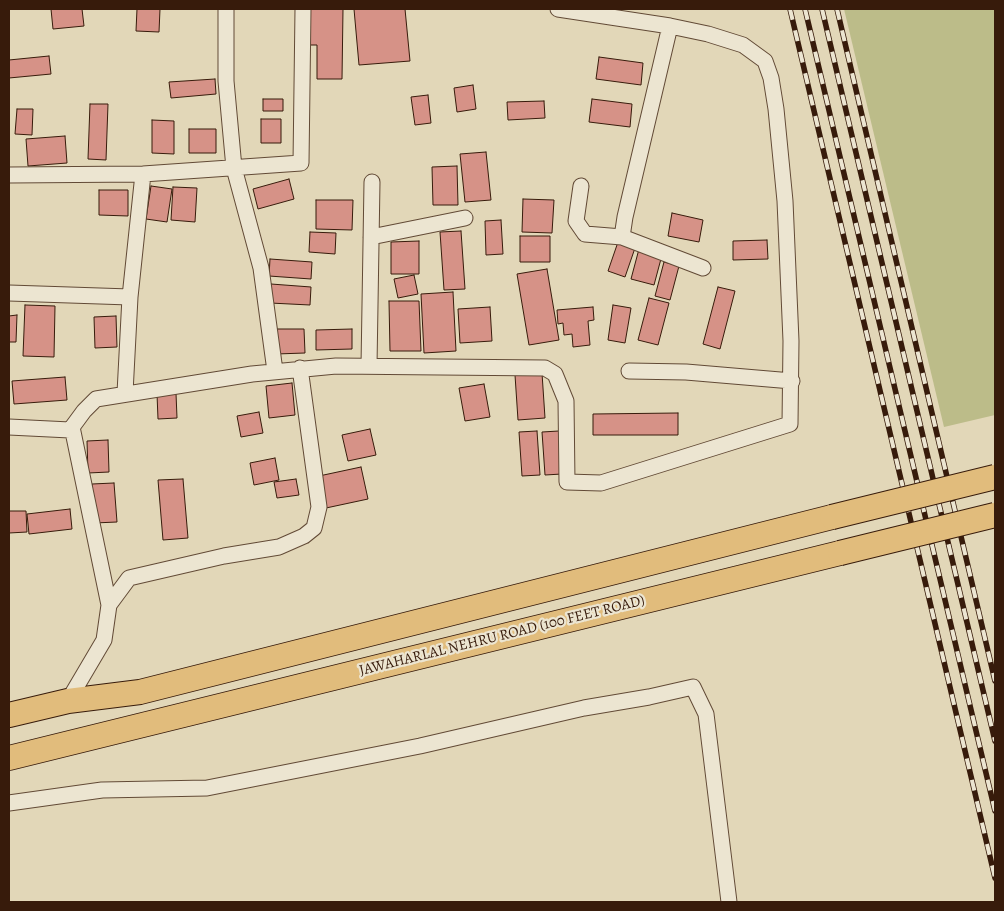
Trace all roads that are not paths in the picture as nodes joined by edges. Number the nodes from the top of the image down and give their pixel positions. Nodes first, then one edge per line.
1 (226, 9) edge
2 (303, 9) edge
3 (558, 9) edge
4 (670, 26) junction
5 (234, 168) junction
6 (143, 174) junction
7 (9, 175) edge
8 (372, 182) dead end
9 (581, 186) dead end
10 (465, 218) dead end
11 (371, 237) junction
12 (622, 237) junction
13 (703, 268) dead end
14 (9, 293) edge
15 (130, 296) junction
16 (369, 366) junction
17 (300, 368) junction
18 (629, 370) dead end
19 (275, 371) junction
20 (792, 381) junction
21 (125, 393) junction
22 (72, 426) junction
23 (9, 427) edge
24 (995, 477) edge
25 (995, 515) edge
26 (109, 605) junction
27 (68, 701) junction
28 (9, 714) edge
29 (9, 758) edge
30 (9, 803) edge
31 (729, 902) edge

1 - 5 street
2 - 5 street
3 - 4 street
4 - 12 street
4 - 20 street
5 - 6 street
5 - 19 street
6 - 7 street
6 - 15 street
8 - 11 street
9 - 12 street
10 - 11 street
11 - 16 street
12 - 13 street
14 - 15 street
15 - 21 street
16 - 17 street
16 - 20 street
17 - 19 street
17 - 26 street
18 - 20 street
19 - 21 street
21 - 22 street
22 - 23 street
22 - 26 street
24 - 27 main road, bridge
25 - 29 main road, JAWAHARLAL NEHRU ROAD (100 FEET ROAD), bridge
26 - 27 street
27 - 28 main road
30 - 31 street

